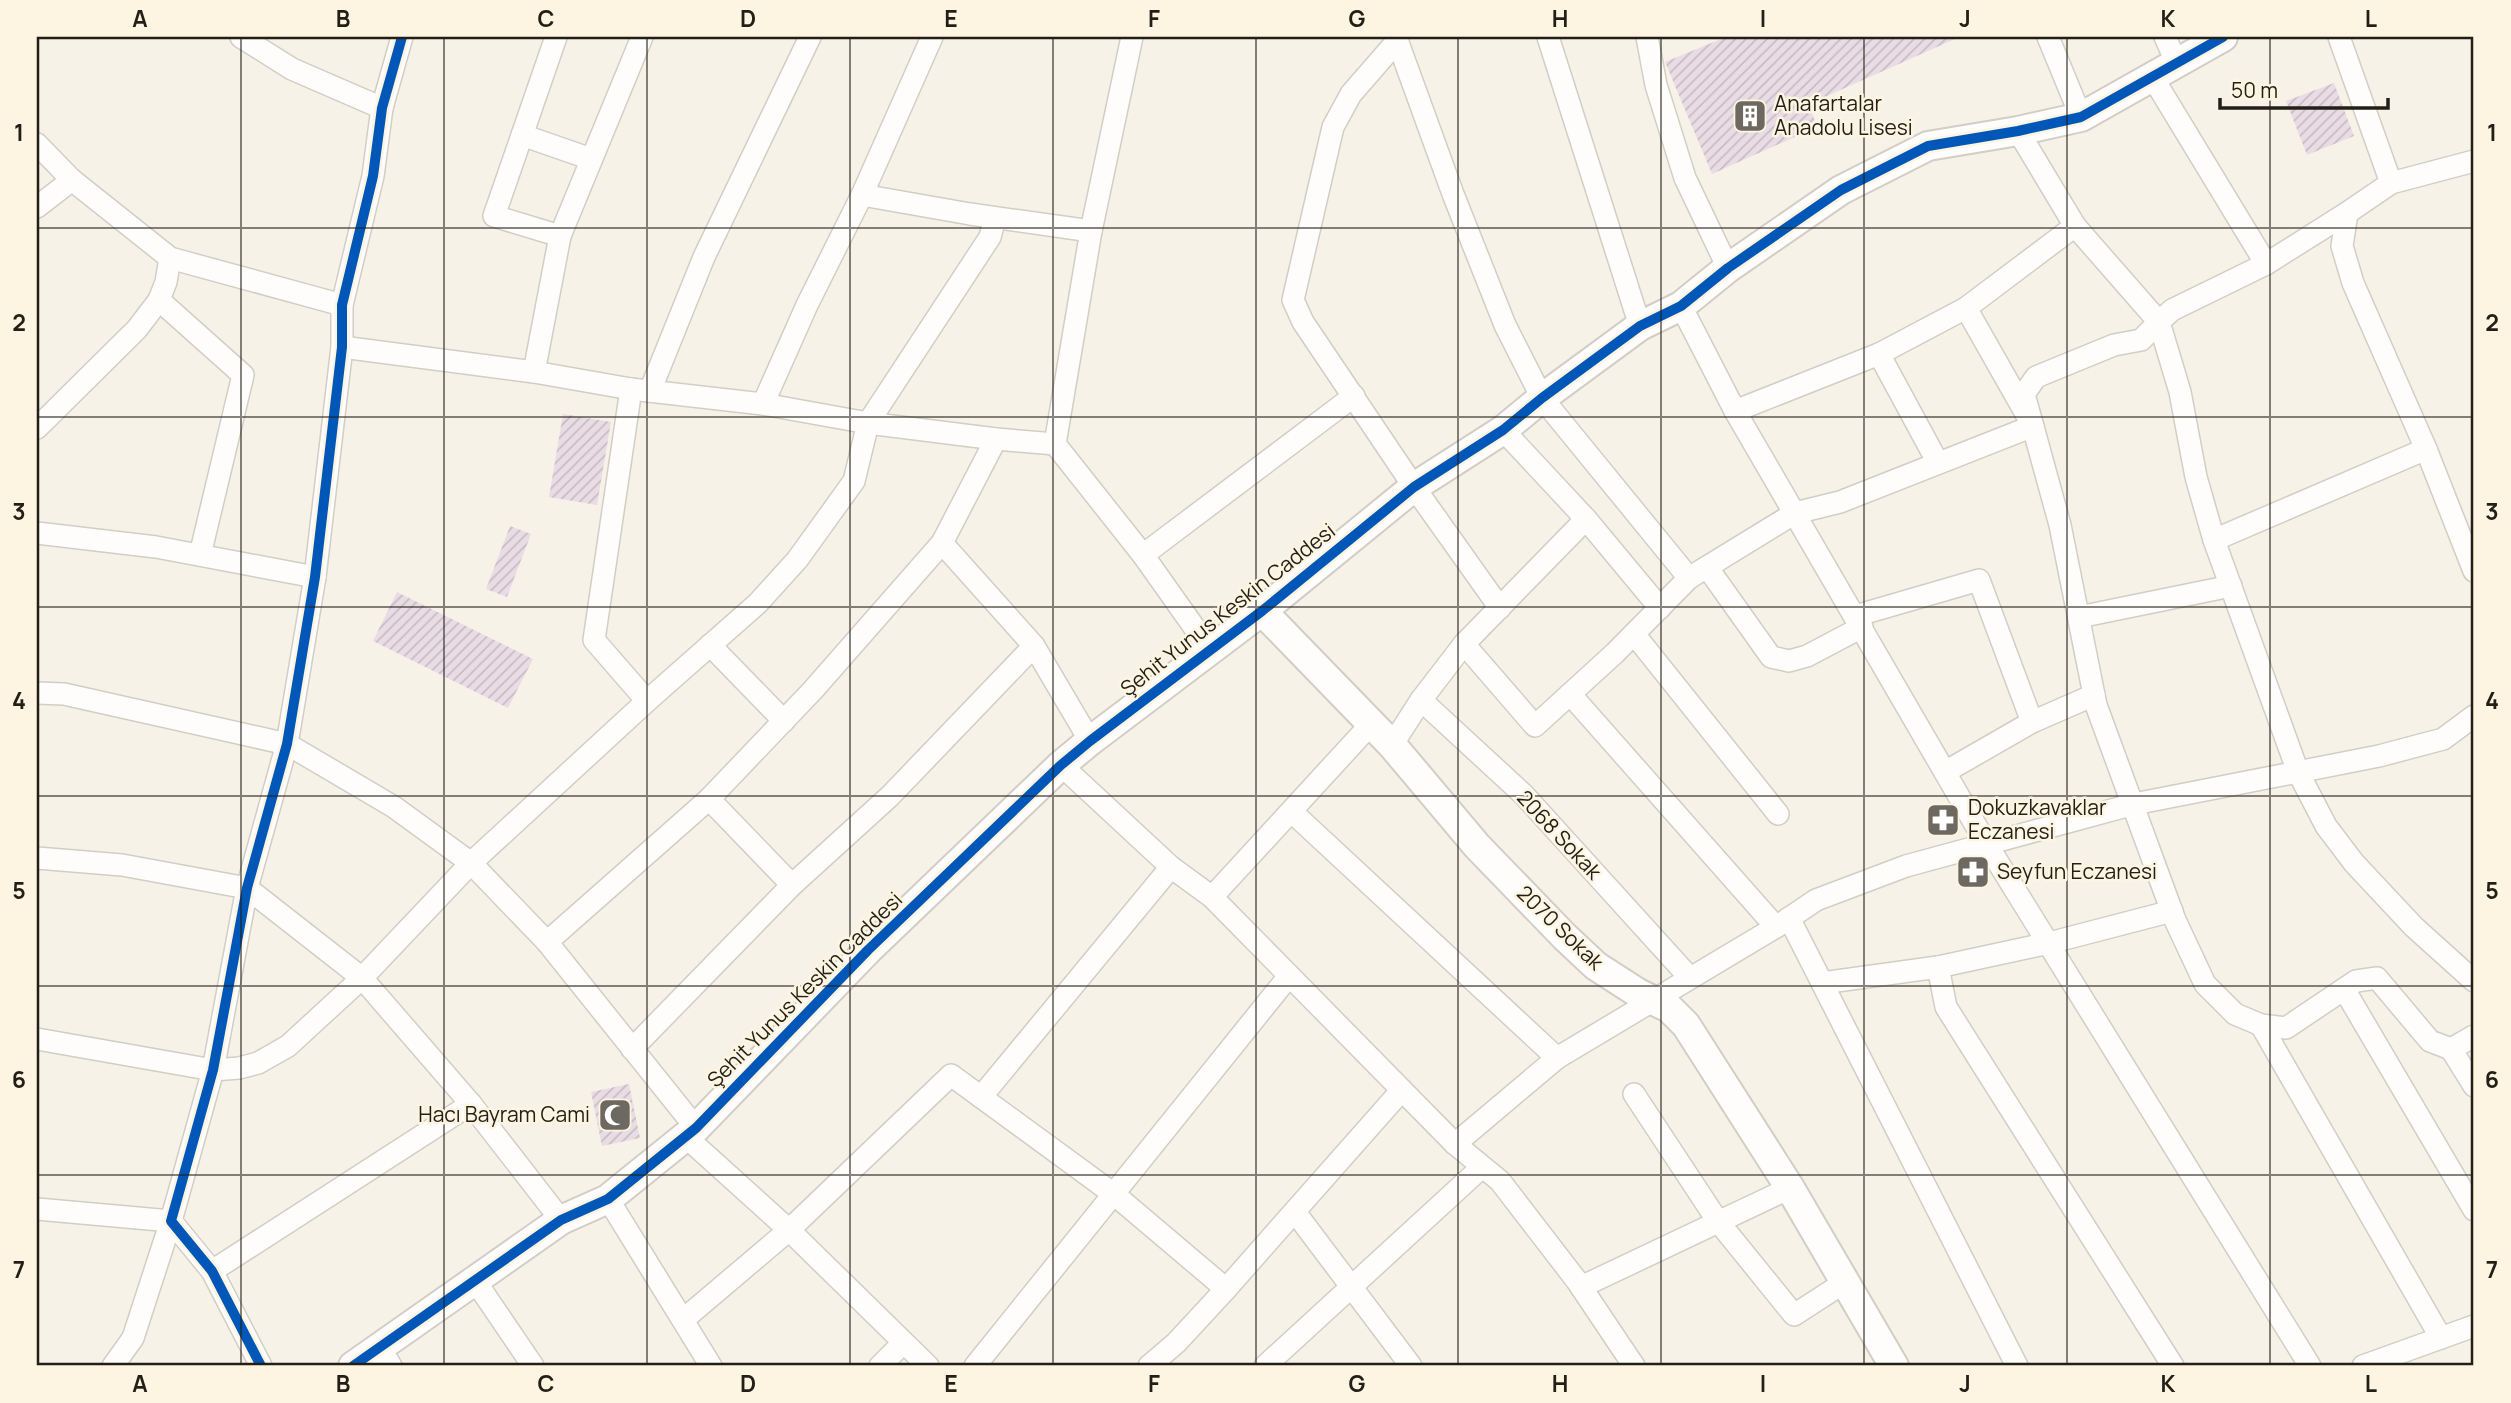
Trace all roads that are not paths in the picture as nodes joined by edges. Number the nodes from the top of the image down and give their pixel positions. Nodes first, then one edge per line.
1 (241, 37) edge
2 (402, 37) edge
3 (556, 37) edge
4 (642, 37) edge
5 (810, 37) edge
6 (932, 37) edge
7 (1132, 37) edge
8 (1548, 37) edge
9 (1647, 37) edge
10 (2048, 37) edge
11 (2165, 37) edge
12 (2223, 37) edge
13 (2339, 37) edge
14 (1397, 38) edge
15 (2177, 64) junction
16 (2154, 78) junction
17 (382, 108) junction
18 (2081, 117) junction
19 (2018, 131) junction
20 (522, 135) junction
21 (37, 144) edge
22 (591, 159) junction
23 (2474, 161) edge
24 (72, 180) junction
25 (2391, 183) junction
26 (862, 195) junction
27 (37, 207) edge
28 (2347, 213) junction
29 (995, 218) junction
30 (2076, 226) junction
31 (1091, 231) junction
32 (560, 236) junction
33 (170, 258) junction
34 (2266, 264) junction
35 (1728, 268) junction
36 (159, 300) junction
37 (342, 306) junction
38 (1681, 306) junction
39 (1966, 308) junction
40 (2159, 322) junction
41 (1640, 326) junction
42 (342, 347) junction
43 (1880, 354) junction
44 (534, 373) junction
45 (640, 390) junction
46 (1354, 396) junction
47 (1542, 398) junction
48 (763, 404) junction
49 (1735, 411) junction
50 (868, 423) junction
51 (2033, 426) junction
52 (37, 428) edge
53 (1503, 430) junction
54 (996, 439) junction
55 (1055, 444) junction
56 (2426, 449) junction
57 (1938, 463) junction
58 (1414, 487) junction
59 (1795, 513) junction
60 (1586, 519) junction
61 (37, 533) edge
62 (2214, 540) junction
63 (942, 543) junction
64 (200, 555) junction
65 (1143, 555) junction
66 (2472, 557) edge
67 (1698, 573) junction
68 (314, 577) junction
69 (2231, 586) junction
70 (1500, 608) junction
71 (1660, 608) junction
72 (1262, 611) junction
73 (2078, 617) junction
74 (1858, 622) junction
75 (1634, 634) junction
76 (1464, 644) junction
77 (710, 645) junction
78 (1034, 646) junction
79 (1211, 651) junction
80 (37, 693) edge
81 (1570, 694) junction
82 (2094, 695) junction
83 (1421, 700) junction
84 (647, 701) junction
85 (2474, 716) edge
86 (784, 721) junction
87 (2032, 722) junction
88 (1371, 724) junction
89 (1090, 741) junction
90 (287, 744) junction
91 (1392, 745) junction
92 (1061, 765) junction
93 (1945, 772) junction
94 (2298, 772) junction
95 (709, 799) junction
96 (2134, 804) junction
97 (1292, 812) junction
98 (1778, 814) dead end
99 (1986, 843) junction
100 (37, 858) edge
101 (471, 863) junction
102 (1171, 867) junction
103 (792, 885) junction
104 (247, 888) junction
105 (1212, 897) junction
106 (2172, 911) junction
107 (1783, 922) junction
108 (547, 942) junction
109 (2049, 943) junction
110 (1938, 967) junction
111 (1289, 976) junction
112 (362, 978) junction
113 (1690, 978) junction
114 (2474, 981) edge
115 (1822, 982) junction
116 (2344, 989) junction
117 (1655, 1000) junction
118 (2261, 1025) junction
119 (2474, 1036) edge
120 (37, 1039) edge
121 (632, 1049) junction
122 (2451, 1049) junction
123 (1558, 1058) junction
124 (213, 1070) junction
125 (2474, 1086) edge
126 (1401, 1091) junction
127 (1634, 1094) dead end
128 (981, 1097) junction
129 (471, 1104) junction
130 (691, 1132) junction
131 (1455, 1144) junction
132 (1482, 1167) junction
133 (1790, 1188) junction
134 (1115, 1195) junction
135 (608, 1199) junction
136 (37, 1209) edge
137 (2474, 1210) edge
138 (1295, 1212) junction
139 (561, 1220) junction
140 (1717, 1220) junction
141 (171, 1221) junction
142 (789, 1230) junction
143 (212, 1271) junction
144 (475, 1282) junction
145 (1845, 1282) junction
146 (1350, 1286) junction
147 (1581, 1287) junction
148 (1226, 1289) junction
149 (684, 1319) junction
150 (2474, 1326) edge
151 (2441, 1338) junction
152 (903, 1343) junction
153 (385, 1357) edge
154 (1887, 1364) edge
155 (1153, 1365) edge
156 (113, 1366) edge
157 (261, 1366) edge
158 (353, 1366) edge
159 (533, 1366) edge
160 (711, 1366) edge
161 (880, 1366) edge
162 (928, 1366) edge
163 (975, 1366) edge
164 (1265, 1366) edge
165 (1411, 1366) edge
166 (1634, 1366) edge
167 (2017, 1366) edge
168 (2173, 1366) edge
169 (2310, 1366) edge
170 (2363, 1366) edge

1 - 17 street
2 - 17 street
3 - 20 street
4 - 22 street
5 - 45 street
6 - 26 street
7 - 31 street
8 - 41 street
9 - 35 street
10 - 18 street
11 - 15 street
12 - 15 street, Şehit Yunus Keskin Caddesi
13 - 25 street
14 - 46 street
14 - 47 street
15 - 16 street, Şehit Yunus Keskin Caddesi
16 - 18 street, Şehit Yunus Keskin Caddesi
16 - 34 street
17 - 37 street
18 - 19 street, Şehit Yunus Keskin Caddesi
19 - 30 street
19 - 35 street, Şehit Yunus Keskin Caddesi
20 - 22 street
20 - 32 street
21 - 24 street
22 - 32 street
23 - 25 street
24 - 27 street
24 - 33 street
25 - 28 street
26 - 29 street
26 - 48 street
28 - 34 street
28 - 56 street
29 - 31 street
29 - 50 street
30 - 39 street
30 - 40 street
31 - 55 street
32 - 44 street
33 - 36 street
33 - 37 street
34 - 40 street
35 - 38 street, Şehit Yunus Keskin Caddesi
36 - 52 street
36 - 64 street
37 - 42 street
38 - 41 street, Şehit Yunus Keskin Caddesi
38 - 49 street
39 - 43 street
39 - 51 street
40 - 51 street
40 - 62 street
41 - 47 street, Şehit Yunus Keskin Caddesi
42 - 44 street
42 - 68 street
43 - 49 street
43 - 57 street
44 - 45 street
45 - 48 street
45 - 84 street
46 - 58 street
46 - 65 street
47 - 53 street, Şehit Yunus Keskin Caddesi
47 - 67 street
48 - 50 street
49 - 59 street
50 - 54 street
50 - 77 street
51 - 57 street
51 - 73 street
53 - 58 street, Şehit Yunus Keskin Caddesi
53 - 60 street
54 - 55 street
54 - 63 street
55 - 65 street
56 - 62 street
56 - 66 street
57 - 59 street
58 - 70 street
58 - 72 street, Şehit Yunus Keskin Caddesi
59 - 67 street
59 - 74 street
60 - 70 street
60 - 71 street
61 - 64 street
62 - 69 street
63 - 78 street
63 - 86 street
64 - 68 street
65 - 79 street
67 - 71 street
67 - 74 street
68 - 90 street
69 - 73 street
69 - 94 street
70 - 76 street
71 - 75 street
72 - 79 street, Şehit Yunus Keskin Caddesi
72 - 88 street, 2070 Sokak
73 - 82 street
74 - 87 street
74 - 93 street
75 - 81 street
75 - 98 street
76 - 81 street
76 - 83 street
77 - 84 street
77 - 86 street
78 - 89 street
78 - 103 street
79 - 89 street, Şehit Yunus Keskin Caddesi
80 - 90 street
81 - 107 street
82 - 87 street
82 - 96 street
83 - 91 street
83 - 113 street, 2068 Sokak
84 - 101 street
85 - 94 street
86 - 95 street
87 - 93 street
88 - 91 street, 2070 Sokak
88 - 97 street
89 - 92 street, Şehit Yunus Keskin Caddesi
90 - 101 street
90 - 104 street
91 - 117 street, 2070 Sokak
92 - 102 street
92 - 130 street, Şehit Yunus Keskin Caddesi
93 - 99 street
94 - 96 street
94 - 114 street
95 - 103 street
95 - 108 street
96 - 99 street
96 - 106 street
97 - 105 street
97 - 123 street
99 - 107 street
99 - 109 street
100 - 104 street
101 - 108 street
101 - 112 street
102 - 105 street
102 - 128 street
103 - 121 street
104 - 112 street
104 - 124 street
105 - 111 street
106 - 109 street
106 - 118 street
107 - 113 street
107 - 115 street
108 - 121 street
109 - 110 street
109 - 169 street
110 - 115 street
110 - 168 street
111 - 126 street
111 - 134 street
112 - 124 street
112 - 129 street
113 - 117 street
115 - 167 street
116 - 118 street
116 - 122 street
116 - 137 street
117 - 123 street
117 - 133 street, 2070 Sokak
118 - 151 street
119 - 122 street
120 - 124 street
121 - 130 street
122 - 125 street
123 - 131 street
124 - 141 street
126 - 131 street
126 - 138 street
127 - 140 street
128 - 134 street
128 - 142 street
129 - 139 street
129 - 143 street
130 - 135 street, Şehit Yunus Keskin Caddesi
130 - 142 street
131 - 132 street
132 - 146 street
132 - 147 street
133 - 140 street
133 - 145 street, 2070 Sokak
134 - 148 street
134 - 163 street
135 - 139 street, Şehit Yunus Keskin Caddesi
135 - 149 street
136 - 141 street
138 - 146 street
138 - 148 street
139 - 144 street, Şehit Yunus Keskin Caddesi
140 - 145 street
140 - 147 street
141 - 143 street
141 - 156 street
142 - 149 street
142 - 152 street
143 - 157 street
144 - 153 street, Şehit Yunus Keskin Caddesi
144 - 159 street
145 - 154 street, 2070 Sokak
146 - 164 street
146 - 165 street
147 - 166 street
148 - 155 street
149 - 160 street
150 - 151 street
151 - 170 street
152 - 161 street
152 - 162 street
153 - 158 street, Şehit Yunus Keskin Caddesi

